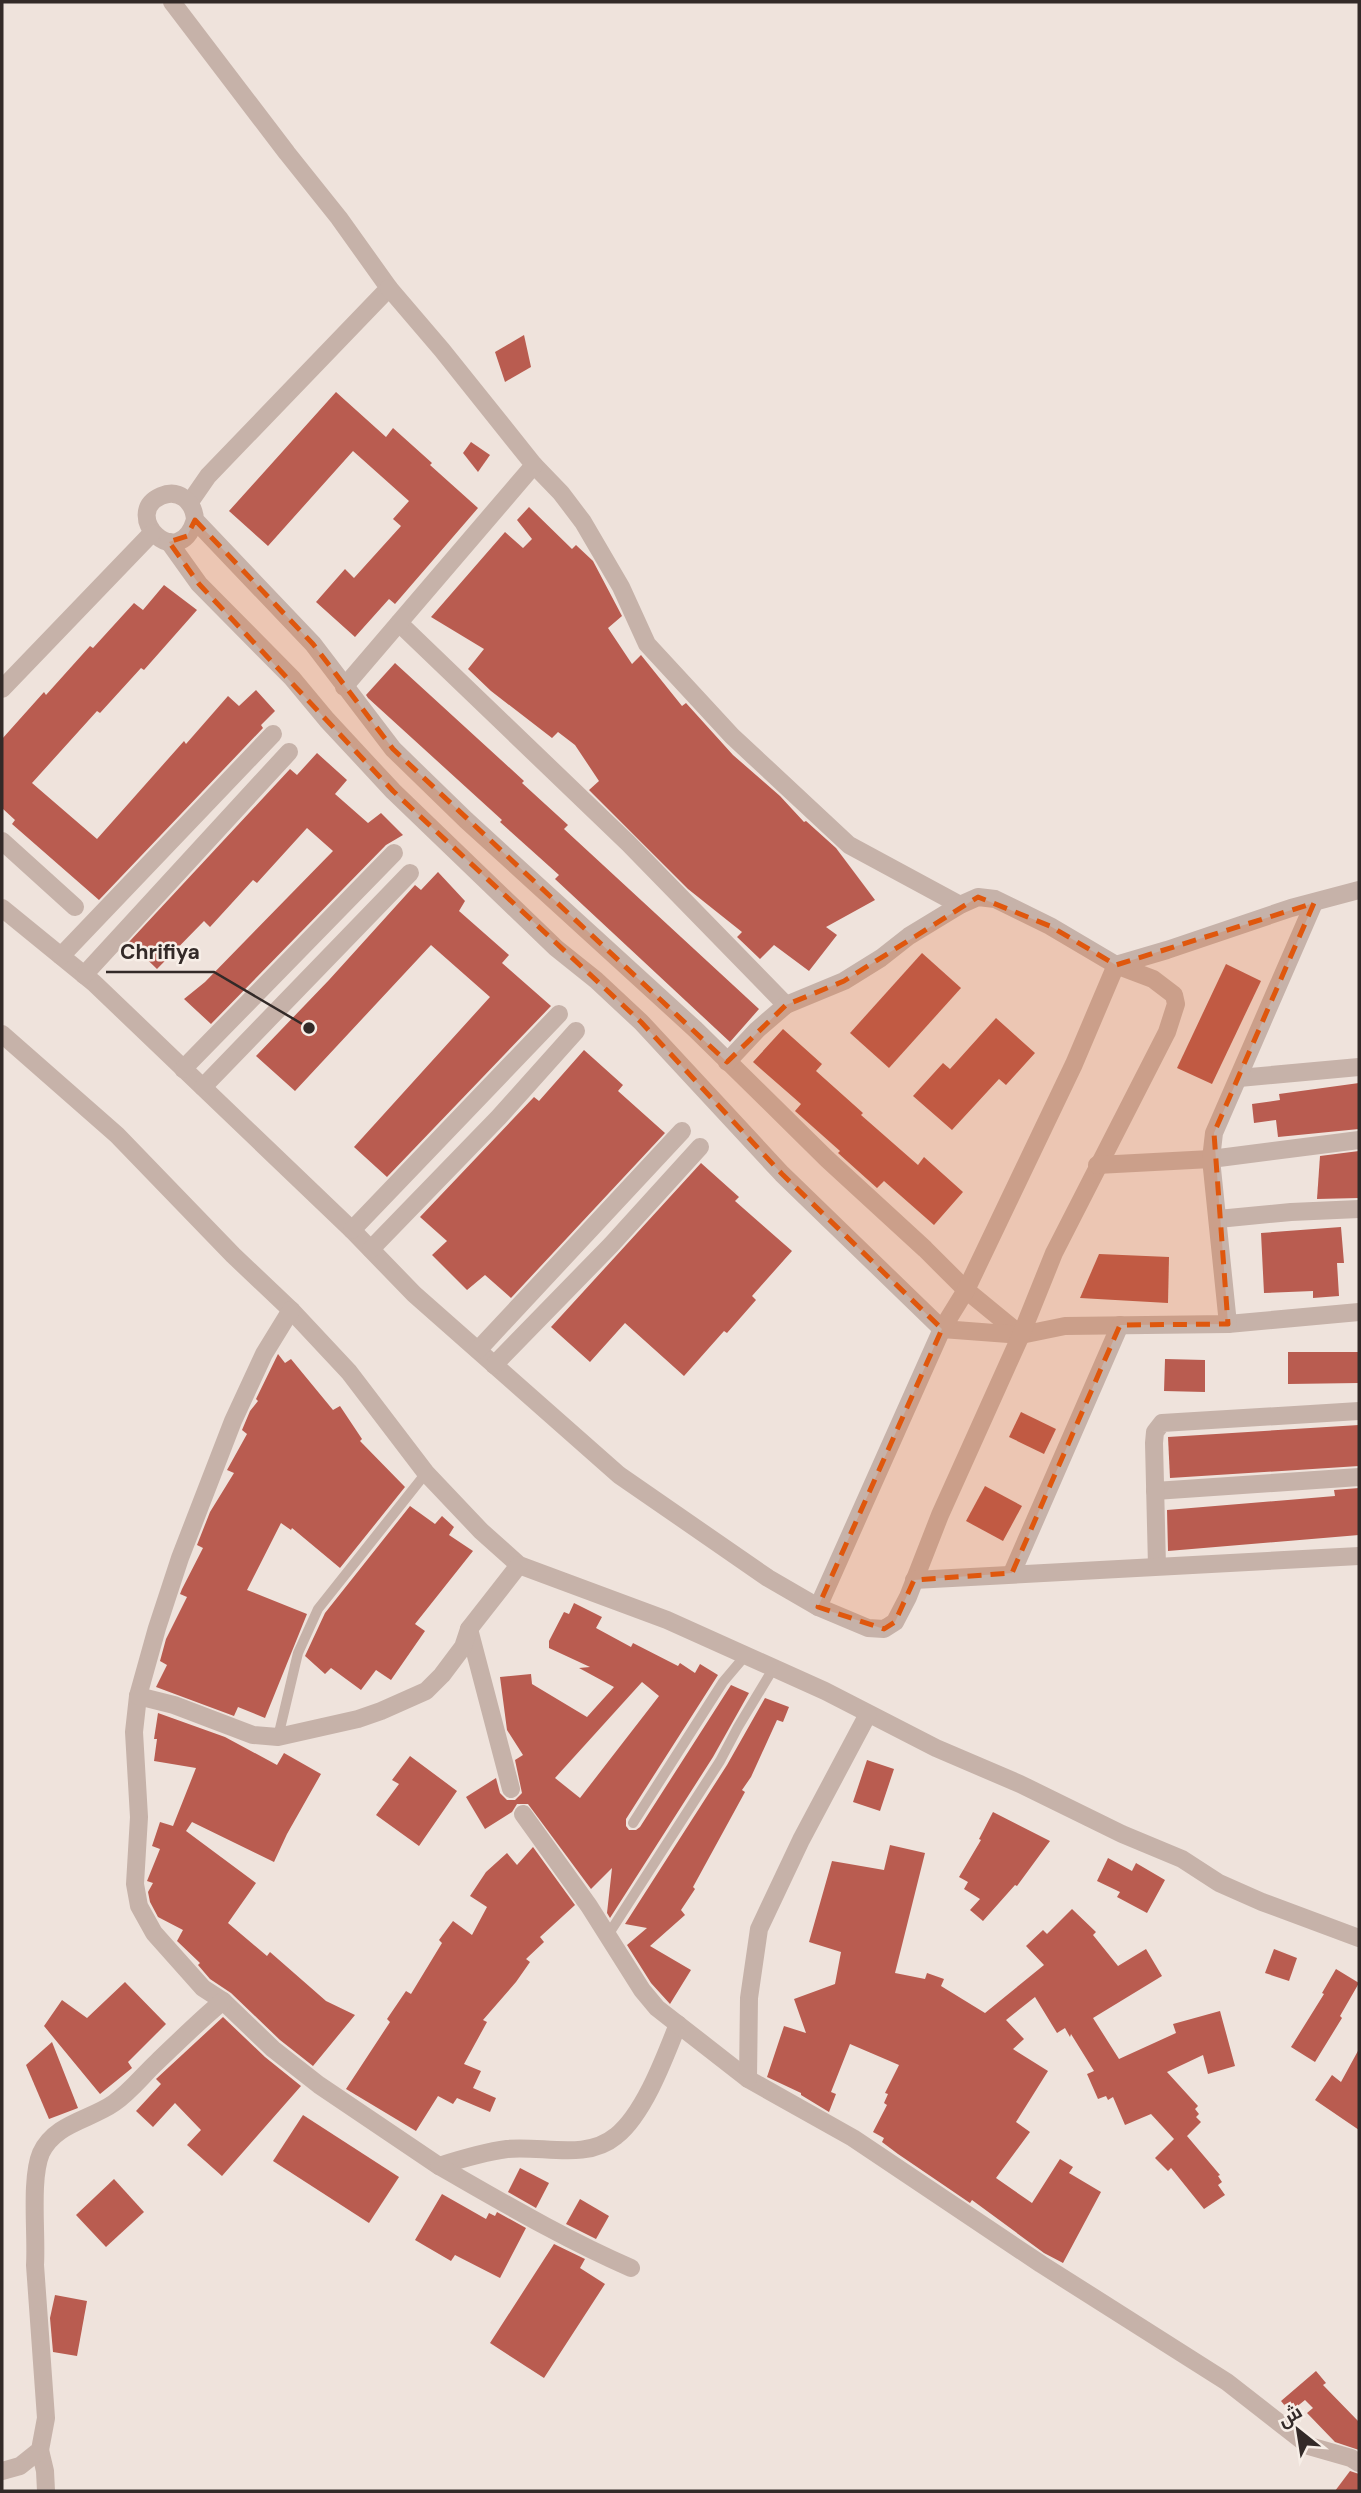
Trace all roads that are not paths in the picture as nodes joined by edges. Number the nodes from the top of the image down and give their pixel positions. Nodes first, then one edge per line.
1 (172, 2) edge
2 (389, 288) junction
3 (534, 465) junction
4 (190, 502) junction
5 (195, 520) junction
6 (152, 533) junction
7 (169, 542) junction
8 (398, 623) junction
9 (344, 687) junction
10 (2, 689) edge
11 (273, 734) dead end
12 (289, 752) dead end
13 (188, 822) junction
14 (209, 840) junction
15 (2, 841) edge
16 (394, 853) dead end
17 (410, 873) dead end
18 (1359, 890) edge
19 (1314, 902) junction
20 (960, 905) junction
21 (75, 907) dead end
22 (2, 908) edge
23 (304, 944) junction
24 (61, 956) junction
25 (324, 963) junction
26 (1116, 965) junction
27 (84, 975) junction
28 (786, 1005) junction
29 (559, 1014) dead end
30 (576, 1031) dead end
31 (2, 1034) edge
32 (727, 1062) junction
33 (1359, 1067) edge
34 (183, 1069) junction
35 (1239, 1078) junction
36 (203, 1087) junction
37 (479, 1098) junction
38 (499, 1117) junction
39 (682, 1131) dead end
40 (1359, 1140) edge
41 (700, 1147) dead end
42 (1211, 1159) junction
43 (1097, 1165) junction
44 (1359, 1209) edge
45 (1218, 1219) junction
46 (593, 1228) junction
47 (352, 1230) junction
48 (611, 1245) junction
49 (372, 1249) junction
50 (966, 1290) junction
51 (291, 1310) junction
52 (1359, 1312) edge
53 (1227, 1324) junction
54 (1120, 1325) junction
55 (942, 1329) junction
56 (1021, 1335) junction
57 (478, 1350) junction
58 (494, 1365) junction
59 (1359, 1411) edge
60 (426, 1473) junction
61 (1359, 1477) edge
62 (1155, 1491) junction
63 (1359, 1556) edge
64 (519, 1565) junction
65 (1157, 1566) junction
66 (1013, 1573) junction
67 (914, 1580) junction
68 (818, 1607) junction
69 (469, 1629) junction
70 (744, 1656) junction
71 (774, 1669) junction
72 (138, 1696) junction
73 (868, 1714) junction
74 (278, 1737) junction
75 (511, 1789) dead end
76 (523, 1814) dead end
77 (633, 1823) dead end
78 (608, 1935) junction
79 (1359, 1938) edge
80 (223, 2001) junction
81 (678, 2024) junction
82 (748, 2079) junction
83 (439, 2166) junction
84 (631, 2268) dead end
85 (40, 2450) junction
86 (1359, 2463) edge
87 (2, 2471) edge
88 (46, 2491) edge

1 - 2 street
2 - 3 street
2 - 4 street
3 - 8 street
3 - 20 street
4 - 5 street
4 - 6 street
5 - 7 street
5 - 9 street
6 - 7 street
6 - 10 street
7 - 55 street
8 - 9 street
8 - 28 street
9 - 32 street
11 - 13 street
12 - 14 street
13 - 14 street
13 - 24 street
14 - 27 street
15 - 21 street
16 - 23 street
17 - 25 street
18 - 19 street
19 - 26 street
19 - 35 street
20 - 26 street
20 - 28 street
22 - 24 street
23 - 25 street
23 - 34 street
24 - 27 street
25 - 36 street
26 - 43 street
26 - 50 street
27 - 34 street
28 - 32 street
29 - 37 street
30 - 38 street
31 - 51 street
32 - 50 street
33 - 35 street
34 - 36 street
35 - 42 street
36 - 47 street
37 - 38 street
37 - 47 street
38 - 49 street
39 - 46 street
40 - 42 street
41 - 48 street
42 - 43 street
42 - 45 street
43 - 56 street
44 - 45 street
45 - 53 street
46 - 48 street
46 - 57 street
47 - 49 street
48 - 58 street
49 - 57 street
50 - 55 street
50 - 56 street
51 - 60 street
51 - 72 street
52 - 53 street
53 - 54 street
54 - 56 street
54 - 66 street
55 - 56 street
55 - 68 street
56 - 67 street
57 - 58 street
58 - 68 street
59 - 62 street
60 - 64 street
60 - 74 lane
61 - 62 street
62 - 65 street
63 - 65 street
64 - 69 street
64 - 70 street
65 - 66 street
66 - 67 street
67 - 68 street
69 - 74 street
69 - 75 street
70 - 71 street
70 - 77 lane
71 - 73 street
71 - 78 lane
72 - 74 street
72 - 80 street
73 - 79 street
73 - 82 street
76 - 78 street
78 - 81 street
80 - 83 street
80 - 85 street
81 - 82 street
81 - 83 street
82 - 86 street
83 - 84 street
85 - 87 street
85 - 88 street

